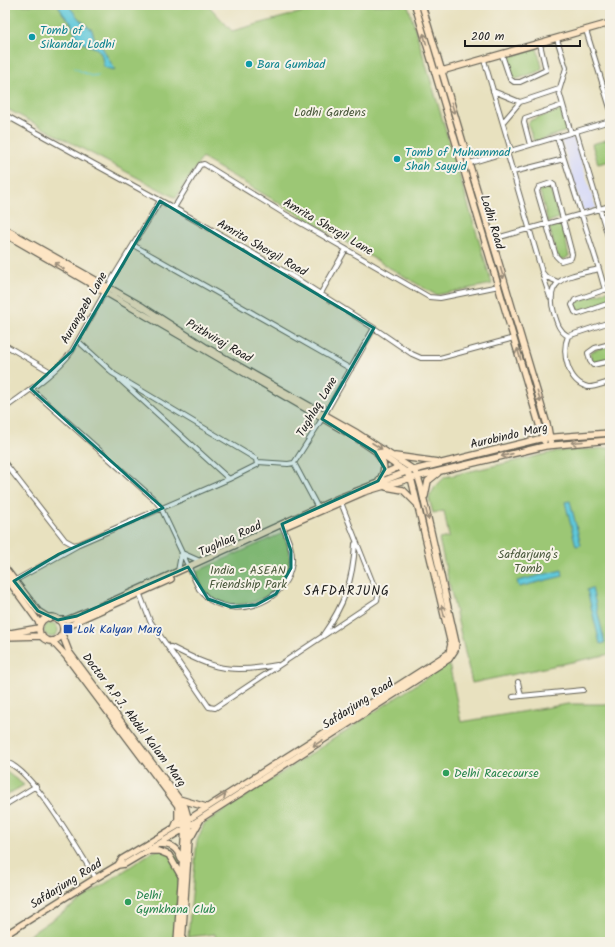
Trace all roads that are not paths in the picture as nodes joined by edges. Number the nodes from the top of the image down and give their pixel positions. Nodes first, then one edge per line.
1 (415, 5) edge
2 (422, 5) edge
3 (610, 23) edge
4 (586, 30) junction
5 (557, 39) junction
6 (540, 44) junction
7 (502, 55) junction
8 (484, 60) junction
9 (441, 71) junction
10 (434, 73) junction
11 (559, 89) junction
12 (493, 91) junction
13 (520, 102) junction
14 (563, 105) junction
15 (610, 108) edge
16 (5, 115) edge
17 (503, 122) junction
18 (610, 122) edge
19 (573, 132) junction
20 (557, 138) junction
21 (530, 145) junction
22 (509, 152) junction
23 (564, 159) junction
24 (470, 164) junction
25 (513, 172) junction
26 (160, 200) junction
27 (610, 206) edge
28 (174, 208) junction
29 (599, 210) junction
30 (582, 214) junction
31 (563, 220) junction
32 (546, 225) junction
33 (5, 229) edge
34 (530, 230) junction
35 (5, 234) edge
36 (493, 240) junction
37 (610, 243) edge
38 (133, 245) junction
39 (346, 249) junction
40 (599, 269) junction
41 (543, 276) junction
42 (558, 282) junction
43 (499, 286) junction
44 (610, 288) edge
45 (106, 290) junction
46 (605, 290) junction
47 (321, 294) junction
48 (550, 298) junction
49 (609, 304) edge
50 (610, 309) edge
51 (610, 322) edge
52 (374, 328) junction
53 (568, 336) junction
54 (514, 338) junction
55 (78, 341) junction
56 (5, 344) edge
57 (610, 344) edge
58 (610, 361) edge
59 (351, 369) junction
60 (51, 372) junction
61 (112, 372) junction
62 (610, 382) edge
63 (31, 389) junction
64 (6, 405) edge
65 (323, 417) junction
66 (610, 433) edge
67 (546, 437) junction
68 (610, 440) edge
69 (548, 445) junction
70 (375, 452) junction
71 (393, 456) junction
72 (5, 462) edge
73 (258, 462) junction
74 (294, 463) junction
75 (441, 463) junction
76 (399, 467) junction
77 (414, 470) junction
78 (441, 471) junction
79 (406, 472) junction
80 (383, 474) junction
81 (418, 476) junction
82 (411, 478) junction
83 (229, 479) junction
84 (378, 481) junction
85 (380, 487) junction
86 (340, 500) junction
87 (424, 501) junction
88 (418, 506) junction
89 (161, 508) junction
90 (318, 508) junction
91 (282, 526) junction
92 (355, 540) junction
93 (433, 540) junction
94 (426, 541) junction
95 (79, 544) junction
96 (181, 553) junction
97 (200, 561) junction
98 (5, 568) edge
99 (189, 568) junction
100 (178, 571) junction
101 (5, 576) edge
102 (14, 581) junction
103 (139, 592) junction
104 (33, 609) junction
105 (49, 618) junction
106 (58, 620) junction
107 (40, 626) junction
108 (62, 633) junction
109 (5, 634) edge
110 (42, 636) junction
111 (5, 637) edge
112 (321, 637) junction
113 (52, 641) junction
114 (169, 647) junction
115 (279, 665) junction
116 (518, 682) dead end
117 (583, 690) dead end
118 (521, 696) junction
119 (513, 697) dead end
120 (5, 762) edge
121 (36, 786) junction
122 (171, 793) junction
123 (179, 799) junction
124 (178, 805) junction
125 (5, 806) edge
126 (206, 807) junction
127 (202, 817) junction
128 (187, 823) junction
129 (174, 828) junction
130 (188, 843) junction
131 (158, 844) junction
132 (147, 851) junction
133 (182, 863) junction
134 (118, 865) junction
135 (181, 876) junction
136 (96, 878) junction
137 (5, 935) edge
138 (177, 942) edge
139 (182, 942) edge

10 -> 1 main road, Lodhi Road
2 - 9 main road, Lodhi Road
3 - 4 main road
4 - 5 main road
4 - 15 street
5 - 6 main road
5 - 11 street
6 - 7 main road
6 - 7 street
7 - 8 main road
8 - 9 main road
8 - 12 street
9 - 10 main road
9 -> 24 main road, Lodhi Road
10 - 43 main road, Lodhi Road
11 - 13 street
11 - 14 street
12 - 13 street
12 - 17 street
13 - 17 street
14 - 19 street
14 - 21 street
16 - 26 street, Amrita Shergil Road
17 - 22 street
18 - 19 street
19 - 20 street
19 - 29 street
20 - 21 street
20 - 23 street
21 - 22 street
22 - 24 street
22 - 25 street
23 - 25 street
23 - 30 street
24 - 36 main road, Lodhi Road
25 - 34 street
26 - 28 street, Amrita Shergil Road
26 - 38 street, Aurangzeb Lane
27 - 29 street
28 - 39 street, Amrita Shergil Lane
28 - 47 street, Amrita Shergil Road
29 - 30 street
29 - 37 street
30 - 31 street
30 - 40 street
31 - 32 street
31 - 32 street
31 - 32 street
32 - 34 street
33 - 45 main road, Prithviraj Road
34 - 36 street
34 - 41 street
45 -> 35 main road, Prithviraj Road
36 -> 67 main road, Lodhi Road
38 - 45 street, Aurangzeb Lane
38 - 59 street
39 - 43 street, Amrita Shergil Lane
39 - 47 street
40 - 42 street
40 - 46 street
41 - 42 street
41 - 48 street
42 - 48 street
43 - 54 main road, Lodhi Road
44 - 46 street
45 - 55 street, Aurangzeb Lane
45 - 65 main road, Prithviraj Road
46 - 49 street
47 - 52 street, Amrita Shergil Road
48 - 53 street
49 - 50 street
51 - 53 street
52 - 54 street, Amrita Shergil Road
52 - 59 street, Tughlaq Lane
53 - 62 street
67 -> 54 main road, Lodhi Road
55 - 60 street, Aurangzeb Lane
55 - 61 street
56 - 60 street
57 - 58 street
59 - 65 street, Tughlaq Lane
60 - 63 street, Aurangzeb Lane
61 - 73 street
61 - 83 street
63 - 64 street, Aurangzeb Lane
63 - 89 street
65 - 70 main road, Prithviraj Road
65 -> 71 main road, Prithviraj Road
65 - 74 street, Tughlaq Lane
66 - 67 main road, Aurobindo Marg
67 - 69 main road, Lodhi Road
67 - 75 main road, Aurobindo Marg
68 -> 69 main road, Aurobindo Marg
69 -> 78 main road, Aurobindo Marg
70 - 76 main road, Prithviraj Road
70 - 80 main road
71 - 75 main road
71 - 77 main road, Prithviraj Road
72 - 95 street
73 - 74 street
73 - 83 street
74 - 90 street
75 - 77 main road, Aurobindo Marg
76 - 79 main road, Prithviraj Road
76 - 80 main road
77 - 79 main road, Aurobindo Marg
77 - 81 main road, Prithviraj Road
78 - 81 main road, Aurobindo Marg
78 - 87 main road
79 - 82 main road, Prithviraj Road
79 - 84 main road, Tughlaq Road
80 - 84 main road
81 - 82 main road, Aurobindo Marg
81 - 87 main road, Safdarjung Road
82 - 85 main road, Tughlaq Road
82 - 88 main road, Safdarjung Road
83 - 89 street
84 - 86 main road, Tughlaq Road
85 - 86 main road, Tughlaq Road
85 - 88 main road
86 - 90 main road, Tughlaq Road
86 - 91 main road, Tughlaq Road
86 - 92 street
87 -> 93 main road, Safdarjung Road
88 - 94 main road, Safdarjung Road
89 - 95 street
89 - 96 street
90 - 91 main road, Tughlaq Road
91 - 97 main road, Tughlaq Road
91 - 99 main road, Tughlaq Road
91 - 99 street
92 - 112 street
92 - 112 street
93 - 94 main road
93 -> 127 main road, Safdarjung Road
126 -> 94 main road, Safdarjung Road
95 - 102 street
96 - 97 street
96 - 99 street
96 - 100 street
97 - 99 main road, Tughlaq Road
98 - 102 main road
99 - 100 main road, Tughlaq Road
99 - 103 main road, Tughlaq Road
100 - 103 main road, Tughlaq Road
101 - 104 main road
102 - 104 main road
103 - 106 main road, Tughlaq Road
103 - 108 main road, Tughlaq Road
103 - 114 street
104 - 105 main road
104 - 107 main road
105 - 106 main road
105 - 107 main road
106 - 108 main road
107 - 109 main road
107 - 110 main road
108 - 113 main road
108 - 122 main road, Doctor A.P.J. Abdul Kalam Marg
110 - 111 main road
110 - 113 main road
112 - 115 street
113 - 122 main road, Doctor A.P.J. Abdul Kalam Marg
114 - 115 street
114 - 115 street
116 - 118 street
117 - 118 street
118 - 119 street
120 - 121 street
121 - 125 street
121 - 136 street
122 - 123 main road, Doctor A.P.J. Abdul Kalam Marg
122 - 124 main road, Doctor A.P.J. Abdul Kalam Marg
123 - 126 main road
123 - 128 main road, Doctor A.P.J. Abdul Kalam Marg
124 - 128 main road, Doctor A.P.J. Abdul Kalam Marg
124 - 129 main road
126 - 128 main road, Safdarjung Road
127 - 128 main road, Safdarjung Road
127 - 130 main road
128 - 129 main road, Safdarjung Road
128 - 130 main road
128 - 131 main road, Safdarjung Road
128 - 133 main road
129 - 134 main road, Safdarjung Road
130 - 139 main road
131 - 132 main road, Safdarjung Road
131 - 133 main road
132 - 134 main road, Safdarjung Road
132 - 135 main road
133 - 135 main road
134 - 136 main road, Safdarjung Road
135 - 138 main road
136 - 137 main road, Safdarjung Road

